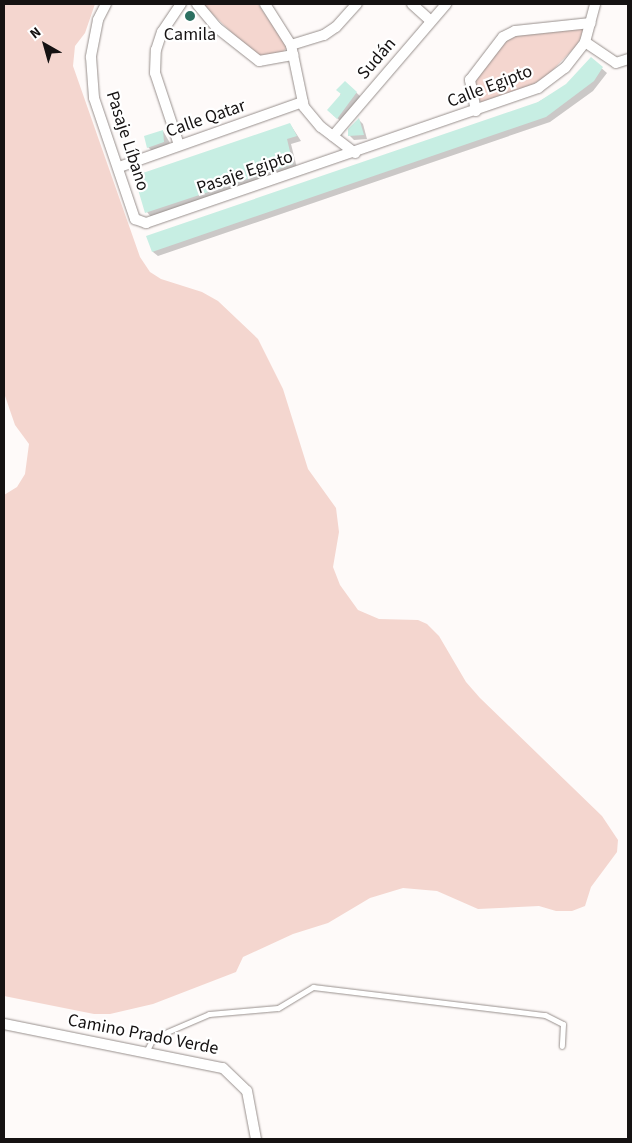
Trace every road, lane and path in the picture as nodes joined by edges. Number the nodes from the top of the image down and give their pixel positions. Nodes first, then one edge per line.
1 (106, 4) edge
2 (181, 4) edge
3 (197, 4) edge
4 (265, 4) edge
5 (357, 4) edge
6 (412, 4) edge
7 (446, 4) edge
8 (596, 4) edge
9 (431, 21) junction
10 (591, 23) junction
11 (585, 42) junction
12 (292, 50) junction
13 (628, 59) edge
14 (304, 102) junction
15 (476, 111) junction
16 (333, 136) junction
17 (179, 145) junction
18 (355, 153) junction
19 (119, 167) junction
20 (146, 224) joint
21 (4, 1024) edge
22 (562, 1046) dead end
23 (146, 1052) junction
24 (256, 1139) edge

1 - 19 street, Pasaje Líbano
2 - 17 street
3 - 12 street
4 - 12 street
5 - 12 street
6 - 9 street
7 - 9 street, Sudán
8 - 10 street, Calle Egipto
9 - 16 street, Sudán
10 - 11 street, Calle Egipto
10 - 15 street
11 - 13 street
11 - 15 street, Calle Egipto
12 - 14 street
14 - 16 street
14 - 17 street, Calle Qatar
15 - 18 street, Calle Egipto
16 - 18 street
17 - 19 street, Calle Qatar
18 - 20 street, Pasaje Egipto
19 - 20 street, Pasaje Líbano
21 - 23 street, Camino Prado Verde
22 - 23 lane
23 - 24 street, Camino Prado Verde

